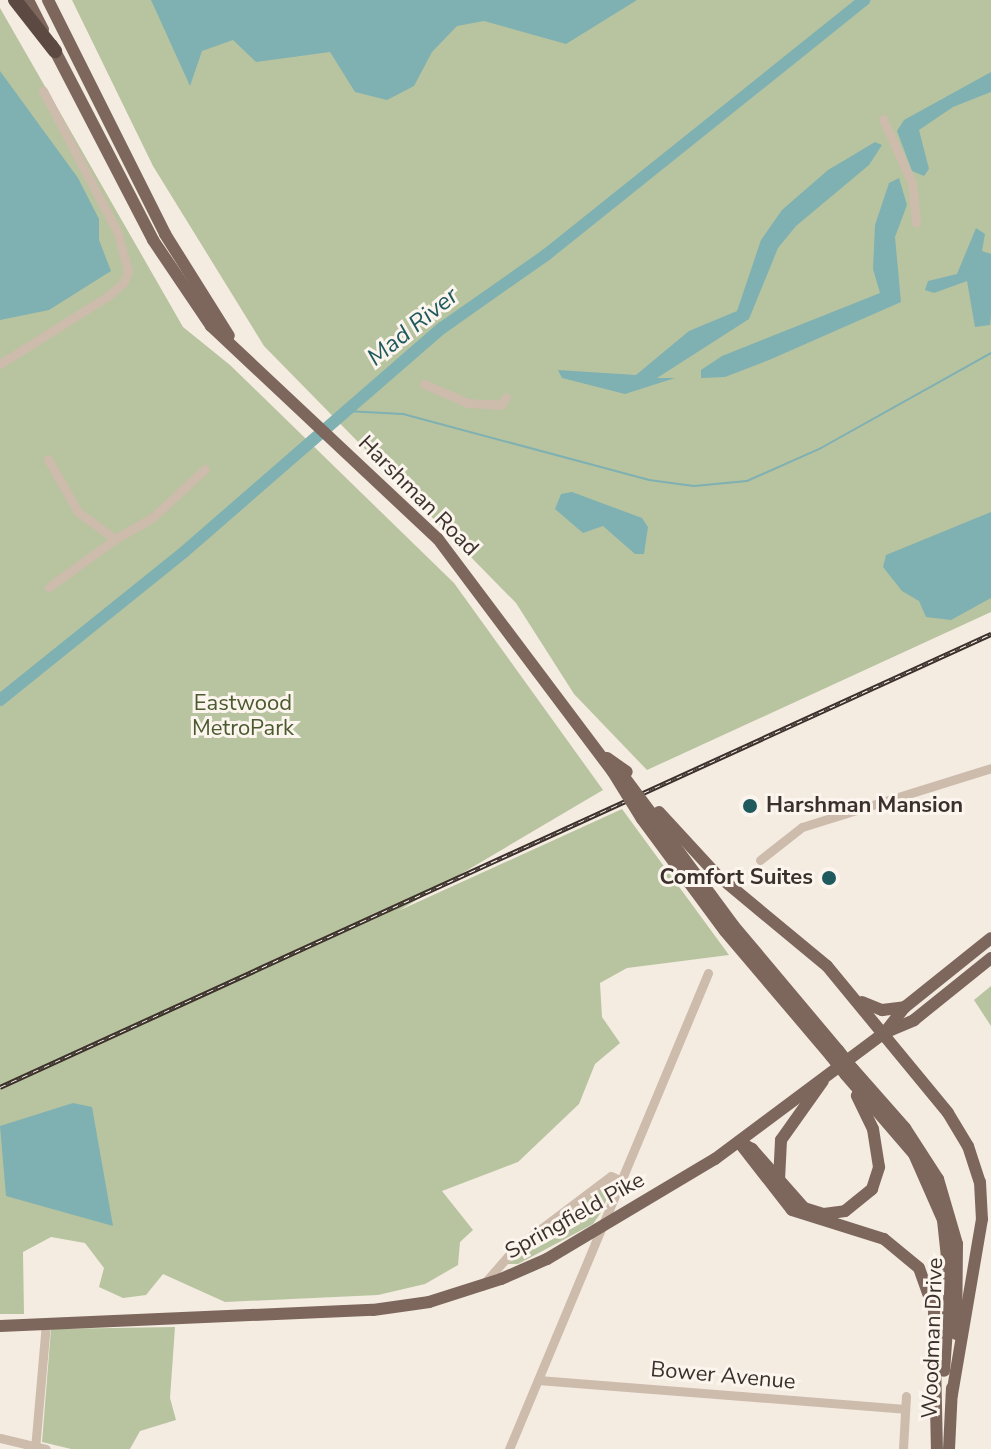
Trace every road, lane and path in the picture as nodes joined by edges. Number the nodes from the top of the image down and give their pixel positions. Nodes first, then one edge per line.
1 (15, 0) edge
2 (28, 0) edge
3 (48, 0) edge
4 (55, 51) junction
5 (43, 91) dead end
6 (883, 119) dead end
7 (916, 223) dead end
8 (232, 342) junction
9 (0, 364) edge
10 (424, 384) dead end
11 (506, 397) dead end
12 (48, 459) dead end
13 (205, 469) dead end
14 (115, 539) junction
15 (49, 587) dead end
16 (598, 751) junction
17 (991, 768) edge
18 (651, 815) junction
19 (760, 860) dead end
20 (991, 938) edge
21 (991, 958) edge
22 (708, 973) dead end
23 (858, 1000) junction
24 (905, 1007) junction
25 (884, 1033) junction
26 (850, 1075) junction
27 (824, 1078) junction
28 (739, 1142) junction
29 (620, 1180) junction
30 (786, 1193) junction
31 (600, 1228) junction
32 (482, 1286) junction
33 (46, 1324) junction
34 (0, 1326) edge
35 (538, 1380) junction
36 (952, 1395) junction
37 (906, 1396) dead end
38 (905, 1409) junction
39 (0, 1438) edge
40 (39, 1448) edge
41 (509, 1449) edge
42 (903, 1449) edge
43 (938, 1449) edge
44 (949, 1449) edge

1 - 4 highway
2 - 4 main road, Harshman Road
3 - 8 main road, Harshman Road
4 - 8 main road, Harshman Road
5 - 9 street
6 - 7 street
8 - 16 main road, Harshman Road
10 - 11 street
12 - 14 street
13 - 14 street
14 - 15 street
16 - 18 main road, Harshman Road, bridge
16 - 18 main road, bridge
17 - 19 street
18 - 23 main road
18 - 26 main road, Harshman Road, bridge
20 - 24 main road, Springfield Pike
21 - 25 main road, Springfield Pike
22 - 29 street
23 - 24 main road
23 - 25 main road
24 - 25 main road, Springfield Pike
25 - 27 main road, Springfield Pike
25 - 36 main road
26 - 30 main road
26 - 36 main road, Woodman Drive
26 - 43 main road, Woodman Drive
27 - 28 main road, Springfield Pike
27 - 30 main road
28 - 30 main road
28 - 31 main road, Springfield Pike
28 - 43 main road
29 - 31 street
29 - 32 street
31 - 32 main road, Springfield Pike
31 - 35 street
32 - 33 main road, Springfield Pike
33 - 34 main road, Springfield Pike
33 - 40 street
35 - 38 street, Bower Avenue
35 - 41 street
36 - 44 main road, Woodman Drive
37 - 38 street
38 - 42 street
39 - 40 street

